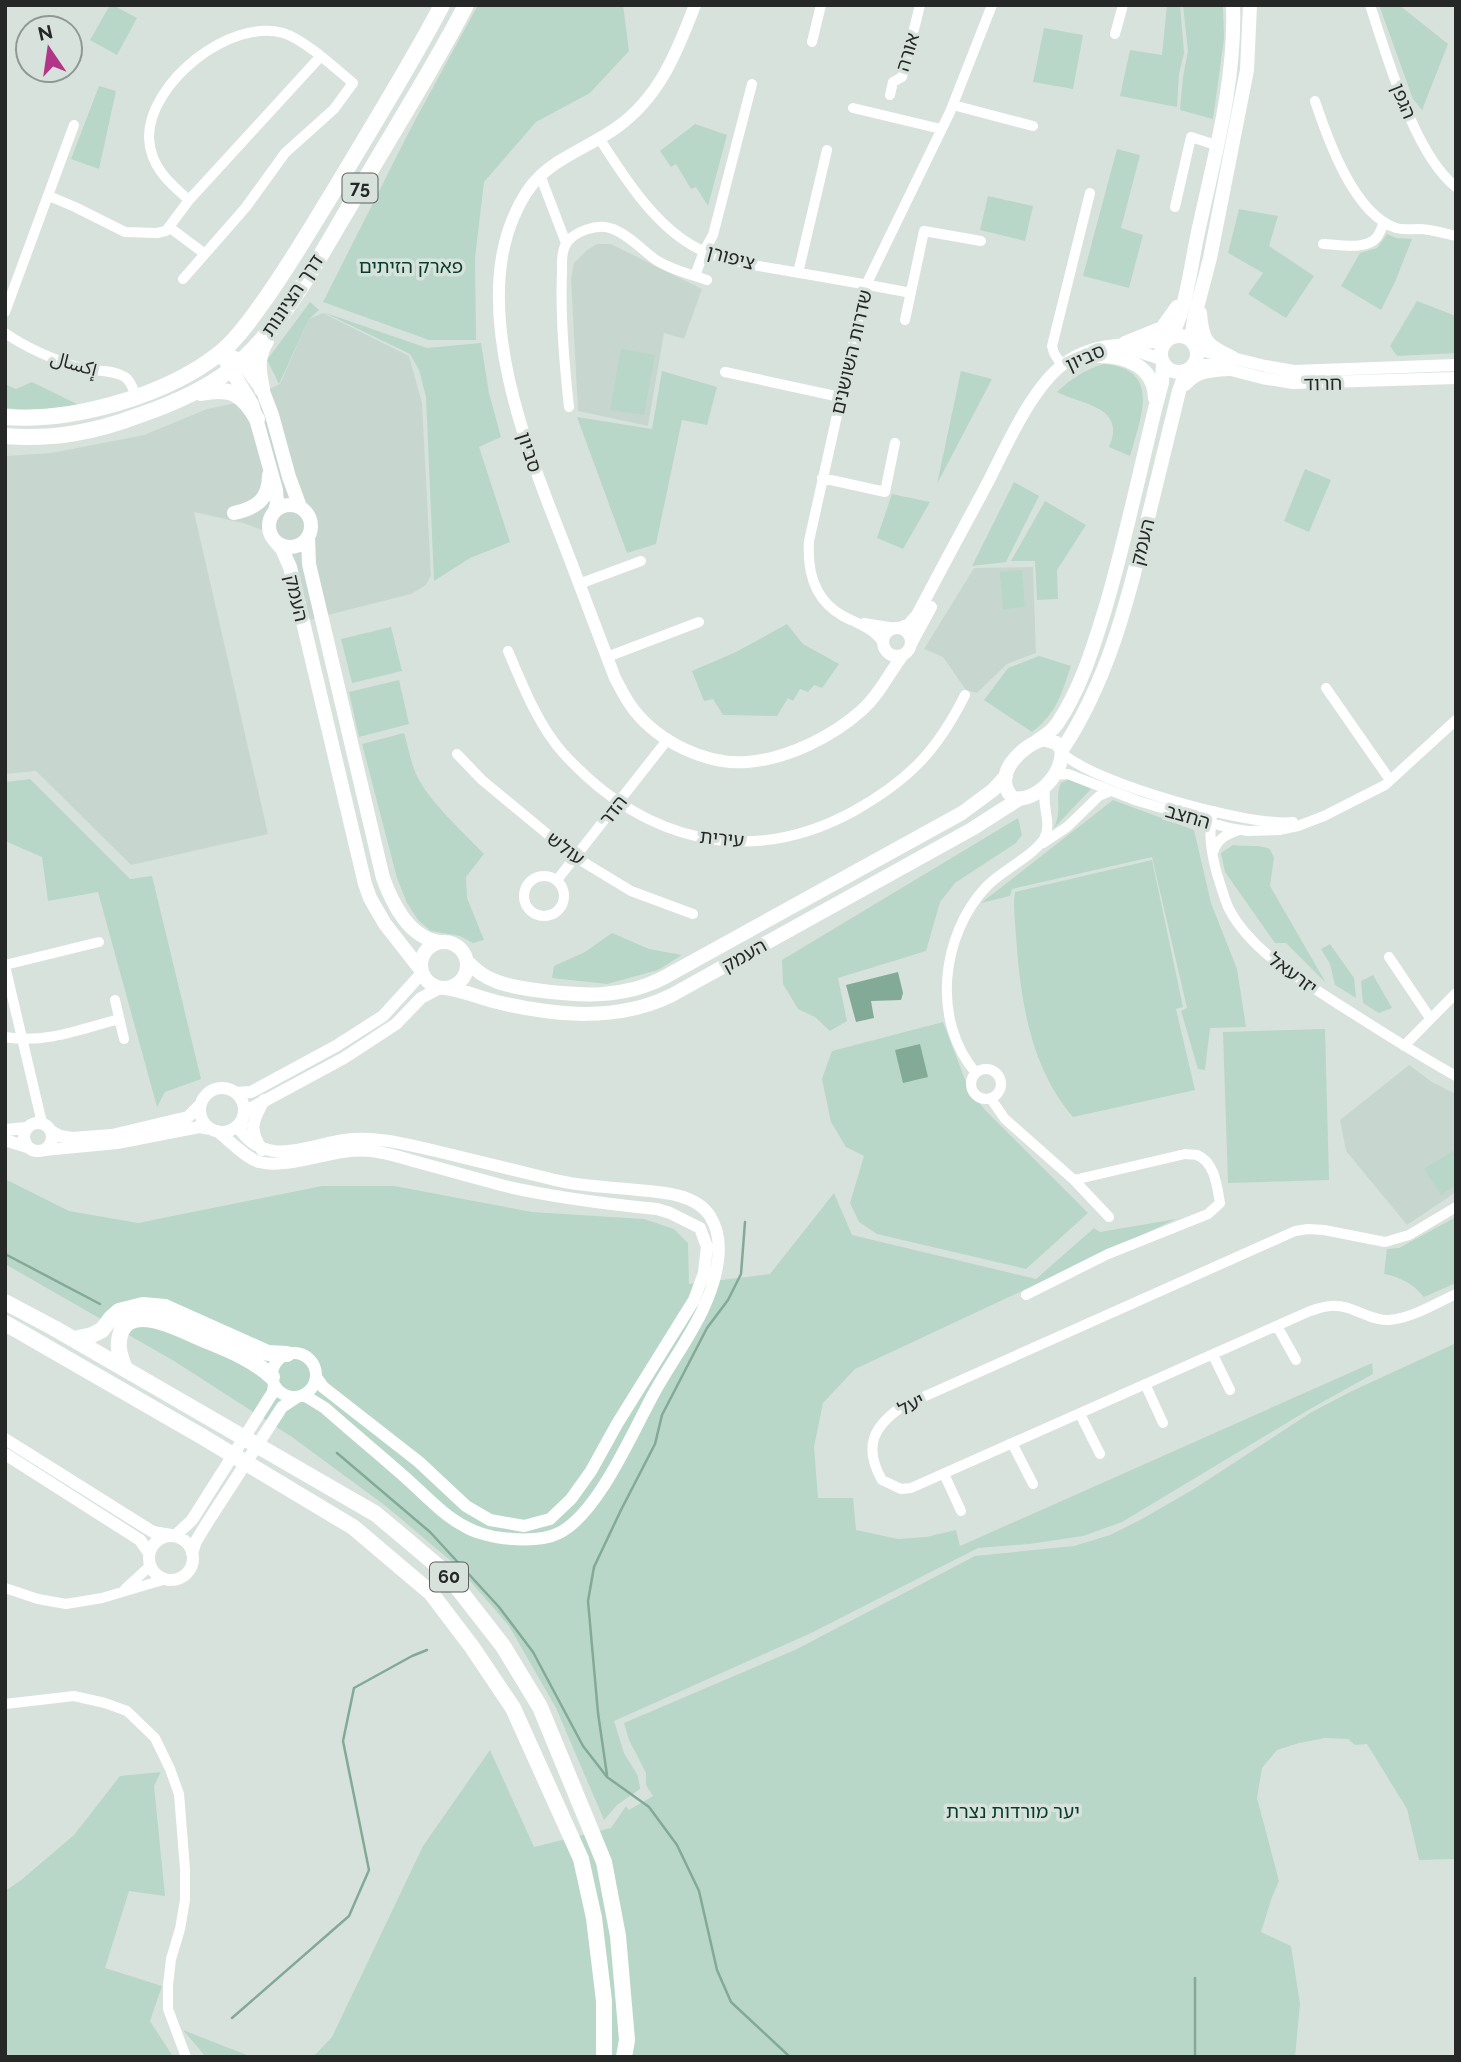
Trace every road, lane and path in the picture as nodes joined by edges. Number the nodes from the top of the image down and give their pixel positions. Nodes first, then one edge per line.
1 (442, 5) edge
2 (466, 5) edge
3 (695, 5) edge
4 (821, 5) edge
5 (920, 5) edge
6 (992, 5) edge
7 (1123, 5) edge
8 (1233, 5) edge
9 (1250, 5) edge
10 (1370, 5) edge
11 (1115, 34) dead end
12 (812, 42) dead end
13 (320, 57) junction
14 (752, 84) dead end
15 (890, 95) dead end
16 (1315, 102) dead end
17 (953, 105) junction
18 (853, 108) dead end
19 (74, 125) dead end
20 (1033, 126) dead end
21 (941, 130) junction
22 (598, 138) junction
23 (1216, 145) junction
24 (827, 150) dead end
25 (540, 176) junction
26 (1456, 187) edge
27 (1090, 193) dead end
28 (49, 196) junction
29 (188, 200) junction
30 (1175, 207) dead end
31 (1384, 222) junction
32 (169, 227) junction
33 (1456, 236) edge
34 (981, 241) dead end
35 (566, 243) junction
36 (1323, 244) dead end
37 (704, 251) junction
38 (205, 254) junction
39 (799, 273) junction
40 (695, 276) junction
41 (183, 279) dead end
42 (706, 280) dead end
43 (866, 285) junction
44 (1187, 286) junction
45 (911, 293) junction
46 (1199, 302) junction
47 (5, 312) edge
48 (279, 317) junction
49 (905, 320) dead end
50 (5, 333) edge
51 (1168, 340) junction
52 (1125, 343) junction
53 (1194, 345) junction
54 (221, 352) junction
55 (1099, 356) junction
56 (1162, 361) junction
57 (1230, 364) junction
58 (1456, 365) edge
59 (235, 366) junction
60 (1062, 366) junction
61 (1192, 366) junction
62 (725, 372) dead end
63 (1456, 378) edge
64 (262, 389) junction
65 (1179, 391) junction
66 (136, 396) junction
67 (188, 396) junction
68 (840, 397) junction
69 (569, 407) dead end
70 (1155, 409) junction
71 (5, 418) edge
72 (257, 419) junction
73 (5, 436) edge
74 (895, 443) dead end
75 (269, 463) junction
76 (822, 478) junction
77 (300, 507) junction
78 (275, 511) junction
79 (234, 513) dead end
80 (308, 537) junction
81 (275, 541) junction
82 (641, 561) dead end
83 (579, 584) junction
84 (853, 620) junction
85 (699, 622) dead end
86 (897, 628) junction
87 (883, 645) junction
88 (907, 649) junction
89 (508, 651) dead end
90 (607, 657) junction
91 (1326, 688) dead end
92 (965, 695) dead end
93 (857, 715) junction
94 (1456, 720) edge
95 (668, 739) junction
96 (1037, 741) junction
97 (1062, 751) junction
98 (457, 754) dead end
99 (1006, 776) junction
100 (1051, 778) junction
101 (1390, 780) junction
102 (1112, 791) junction
103 (1022, 798) junction
104 (619, 802) junction
105 (1213, 811) junction
106 (1046, 816) junction
107 (1324, 816) junction
108 (1210, 822) junction
109 (1240, 829) junction
110 (1031, 851) junction
111 (576, 857) junction
112 (1213, 857) junction
113 (557, 880) junction
114 (693, 914) dead end
115 (99, 942) dead end
116 (439, 942) junction
117 (1389, 957) dead end
118 (467, 961) junction
119 (5, 965) edge
120 (421, 972) junction
121 (442, 988) junction
122 (1456, 993) edge
123 (115, 1000) dead end
124 (1430, 1018) junction
125 (119, 1019) junction
126 (5, 1037) edge
127 (124, 1039) dead end
128 (22, 1040) junction
129 (1404, 1046) junction
130 (976, 1073) junction
131 (1456, 1076) edge
132 (236, 1093) junction
133 (991, 1099) junction
134 (264, 1100) junction
135 (200, 1105) junction
136 (243, 1116) junction
137 (46, 1127) junction
138 (26, 1128) junction
139 (5, 1130) edge
140 (214, 1130) junction
141 (5, 1140) edge
142 (27, 1147) junction
143 (44, 1150) junction
144 (263, 1150) junction
145 (1074, 1180) junction
146 (1456, 1207) edge
147 (1109, 1217) dead end
148 (1456, 1294) edge
149 (1026, 1295) dead end
150 (5, 1302) edge
151 (5, 1323) edge
152 (1278, 1326) junction
153 (74, 1339) junction
154 (287, 1354) junction
155 (1213, 1354) junction
156 (1296, 1360) dead end
157 (125, 1369) junction
158 (316, 1377) junction
159 (273, 1380) junction
160 (1145, 1384) junction
161 (1230, 1390) dead end
162 (300, 1396) junction
163 (1080, 1414) junction
164 (1163, 1423) dead end
165 (5, 1439) edge
166 (1013, 1443) junction
167 (5, 1454) edge
168 (1100, 1454) dead end
169 (944, 1474) junction
170 (1032, 1484) dead end
171 (961, 1511) dead end
172 (173, 1536) junction
173 (192, 1553) junction
174 (150, 1560) junction
175 (166, 1579) junction
176 (5, 1588) edge
177 (119, 1593) junction
178 (5, 1704) edge
179 (186, 2057) edge
180 (604, 2057) edge
181 (624, 2057) edge

1 - 54 highway, דרך הציונות / 75
2 - 48 highway, דרך הציונות / 75
3 - 22 street, סביון
4 - 12 street
5 - 15 street, אורה
6 - 17 street, שדרות השושנים
7 - 11 street
8 - 23 main road
9 - 46 main road
10 - 26 street, הגפן
13 - 29 street
13 - 29 street
13 - 38 street
14 - 37 street
16 - 31 street
17 - 20 street
17 - 21 street, שדרות השושנים
18 - 21 street
19 - 28 street
21 - 43 street, שדרות השושנים
22 - 25 street, סביון
22 - 37 street, ציפורן
23 - 30 street
23 - 44 main road
24 - 39 street
25 - 35 street
25 - 83 street, סביון
27 - 60 street
28 - 32 street
28 - 47 street
29 - 32 street
31 - 33 street
31 - 36 street
32 - 38 street
34 - 45 street
35 - 40 street
35 - 69 street
37 - 39 street, ציפורן
37 - 40 street
38 - 41 street
39 - 43 street, ציפורן
40 - 42 street
43 - 45 street, ציפורן
43 - 68 street, שדרות השושנים
44 - 51 main road
44 - 52 main road
45 - 49 street
46 - 53 main road
46 - 57 main road
48 - 59 highway, דרך הציונות / 75
48 - 64 highway
50 - 66 street, إكسال
51 - 52 street, סביון
51 - 53 main road
51 - 56 main road
52 - 60 street, סביון
53 - 57 street, חרוד
53 - 61 main road
54 - 59 main road
54 - 66 highway, דרך הציונות / 75
55 - 56 street, סביון
55 - 70 main road
55 - 88 street, סביון
56 - 61 main road
56 - 70 main road, העמק
57 - 58 street, חרוד
57 - 61 street, חרוד
57 - 63 street, חרוד
57 - 65 main road
59 - 64 main road
59 - 67 highway, דרך הציונות / 75
59 - 72 main road
60 - 86 street, סביון
61 - 65 main road, העמק
62 - 68 street
64 - 77 main road
65 - 97 main road, העמק
66 - 71 highway, דרך הציונות / 75
67 - 72 highway
67 - 73 highway, דרך הציונות / 75
68 - 76 street, שדרות השושנים
70 - 96 main road, העמק
72 - 75 main road
74 - 76 street
75 - 78 main road
75 - 79 main road
76 - 84 street, שדרות השושנים
77 - 78 main road
77 - 80 main road
78 - 81 main road
80 - 81 main road
80 - 116 main road, העמק
81 - 120 main road, העמק
82 - 83 street
83 - 90 street, סביון
84 - 86 street, שדרות השושנים
84 - 87 street, שדרות השושנים
85 - 90 street
86 - 87 street
86 - 88 street
87 - 88 street
87 - 93 street, סביון
88 - 93 street, סביון
89 - 104 street, עירית
90 - 95 street, סביון
91 - 101 street
92 - 104 street, עירית
93 - 95 street, סביון
94 - 101 street, החצב
95 - 104 street, הדר
96 - 97 main road
96 - 99 main road
97 - 100 main road
97 - 105 street, החצב
98 - 111 street, עולש
99 - 103 main road
99 - 118 main road, העמק
100 - 102 street, החצב
100 - 103 main road
100 - 106 street
101 - 107 street, החצב
102 - 108 street, החצב
102 - 110 street
103 - 106 street
103 - 121 main road, העמק
104 - 111 street, הדר
105 - 107 street, החצב
105 - 108 street, יזרעאל
106 - 110 street
107 - 109 street, החצב
108 - 109 street, החצב
108 - 112 street, יזרעאל
109 - 112 street
110 - 130 street
111 - 113 street, הדר
111 - 114 street, עולש
112 - 129 street, יזרעאל
113 - 113 street
115 - 119 street
116 - 118 main road
116 - 120 main road
117 - 124 street
118 - 121 main road
119 - 128 street
120 - 121 main road
120 - 132 street
121 - 134 street
122 - 124 street
123 - 125 street
124 - 129 street
125 - 127 street
125 - 128 street
126 - 128 street
128 - 137 street
129 - 131 street, יזרעאל
130 - 133 street
130 - 133 street
132 - 135 street
132 - 136 street
133 - 145 street
134 - 136 street
134 - 144 street
135 - 137 street
135 - 140 street
136 - 140 street
136 - 144 street
137 - 138 street
137 - 143 street
138 - 139 street
138 - 142 street
140 - 143 street
140 - 158 street
141 - 142 street
142 - 143 street
144 - 162 street
145 - 147 street
145 - 149 street
146 - 169 street, יעל
148 - 152 street, יעל
150 - 153 highway, 60
151 - 180 highway, 60
152 - 155 street, יעל
152 - 156 street
153 - 154 highway
153 - 157 highway, 60
154 - 158 street
154 - 159 street
155 - 160 street, יעל
155 - 161 street
157 - 159 highway
157 - 181 highway, 60
158 - 162 street
159 - 162 street
159 - 172 street
160 - 163 street, יעל
160 - 164 street
162 - 173 street
163 - 166 street, יעל
163 - 168 street
165 - 172 street
166 - 169 street, יעל
166 - 170 street
167 - 174 street
169 - 171 street
172 - 173 street
172 - 174 street
173 - 175 street
174 - 175 street
174 - 177 street
175 - 177 street
176 - 177 street
178 - 179 street

